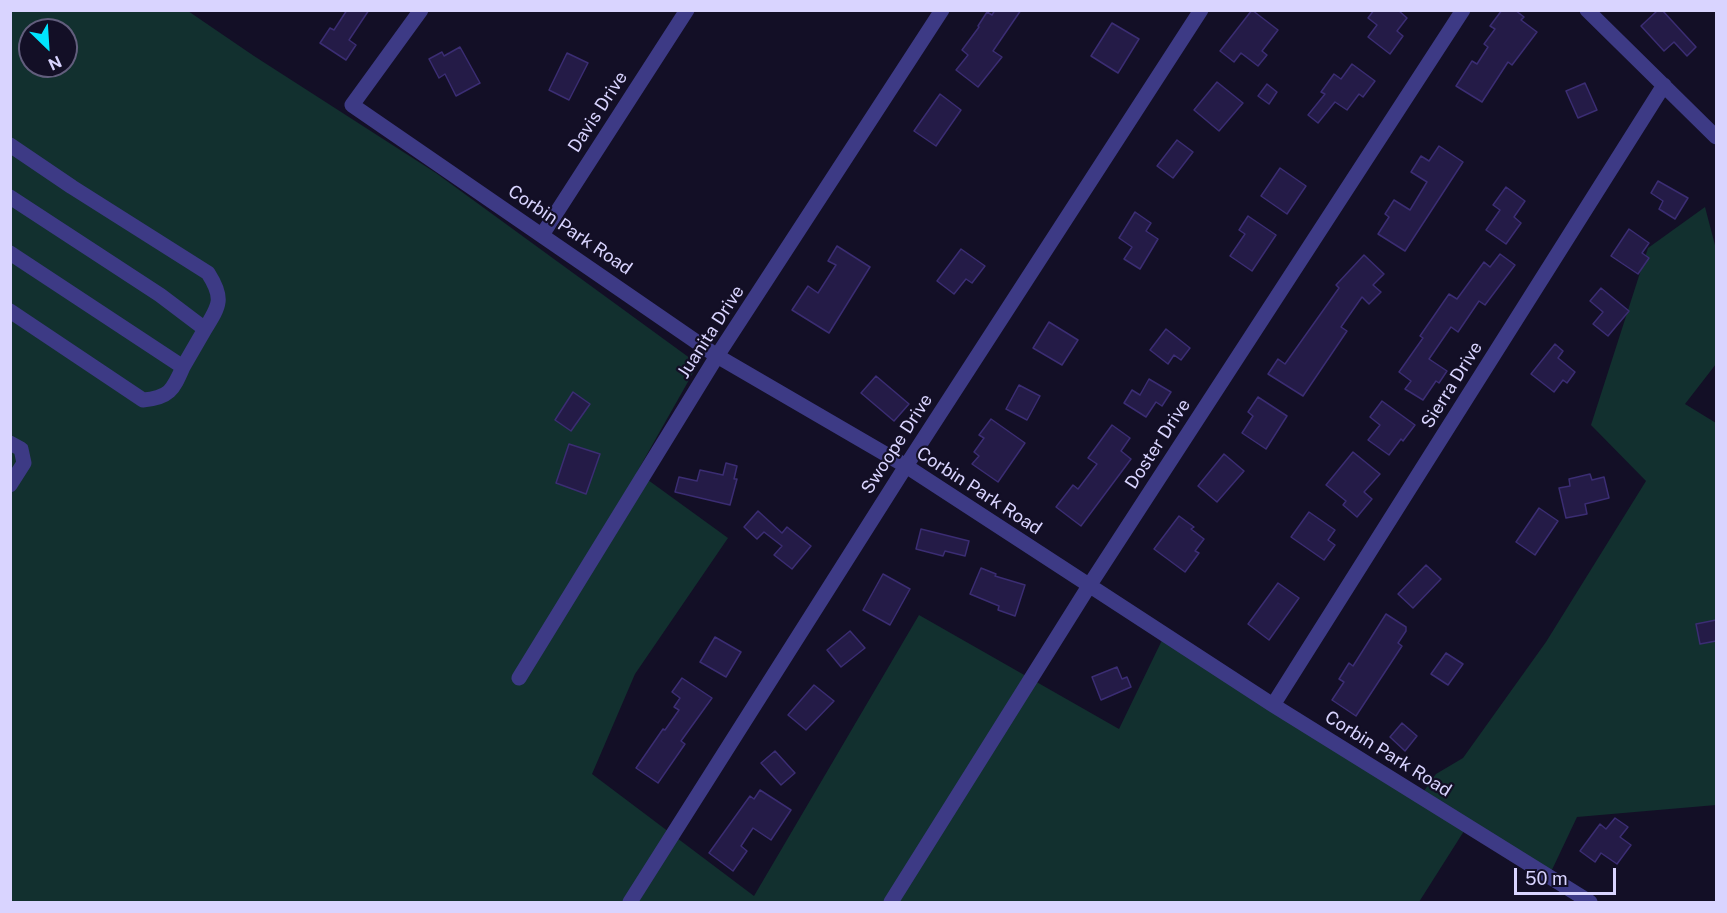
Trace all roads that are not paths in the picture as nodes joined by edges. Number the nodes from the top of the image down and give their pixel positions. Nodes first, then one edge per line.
1 (421, 10) edge
2 (687, 10) edge
3 (942, 10) edge
4 (1201, 10) edge
5 (1463, 10) edge
6 (1587, 10) edge
7 (1664, 85) junction
8 (1716, 137) edge
9 (10, 146) edge
10 (10, 197) edge
11 (542, 235) junction
12 (10, 253) edge
13 (10, 311) edge
14 (205, 328) junction
15 (717, 356) junction
16 (183, 367) junction
17 (10, 443) edge
18 (906, 466) junction
19 (10, 485) edge
20 (1089, 586) junction
21 (519, 678) dead end
22 (1273, 705) junction
23 (630, 902) edge
24 (891, 903) edge
25 (1590, 903) edge

1 - 11 street, Corbin Park Road
2 - 11 street, Davis Drive
3 - 15 street, Juanita Drive
4 - 18 street, Swoope Drive
5 - 20 street, Doster Drive
6 - 7 street
7 - 8 street
7 - 22 street, Sierra Drive
9 - 14 street
10 - 14 street
11 - 15 street, Corbin Park Road
12 - 16 street
13 - 16 street
14 - 16 street
15 - 18 street, Corbin Park Road
15 - 21 street, Juanita Drive
17 - 19 street
18 - 20 street, Corbin Park Road
18 - 23 street, Swoope Drive
20 - 22 street, Corbin Park Road
20 - 24 street, Doster Drive
22 - 25 street, Corbin Park Road

